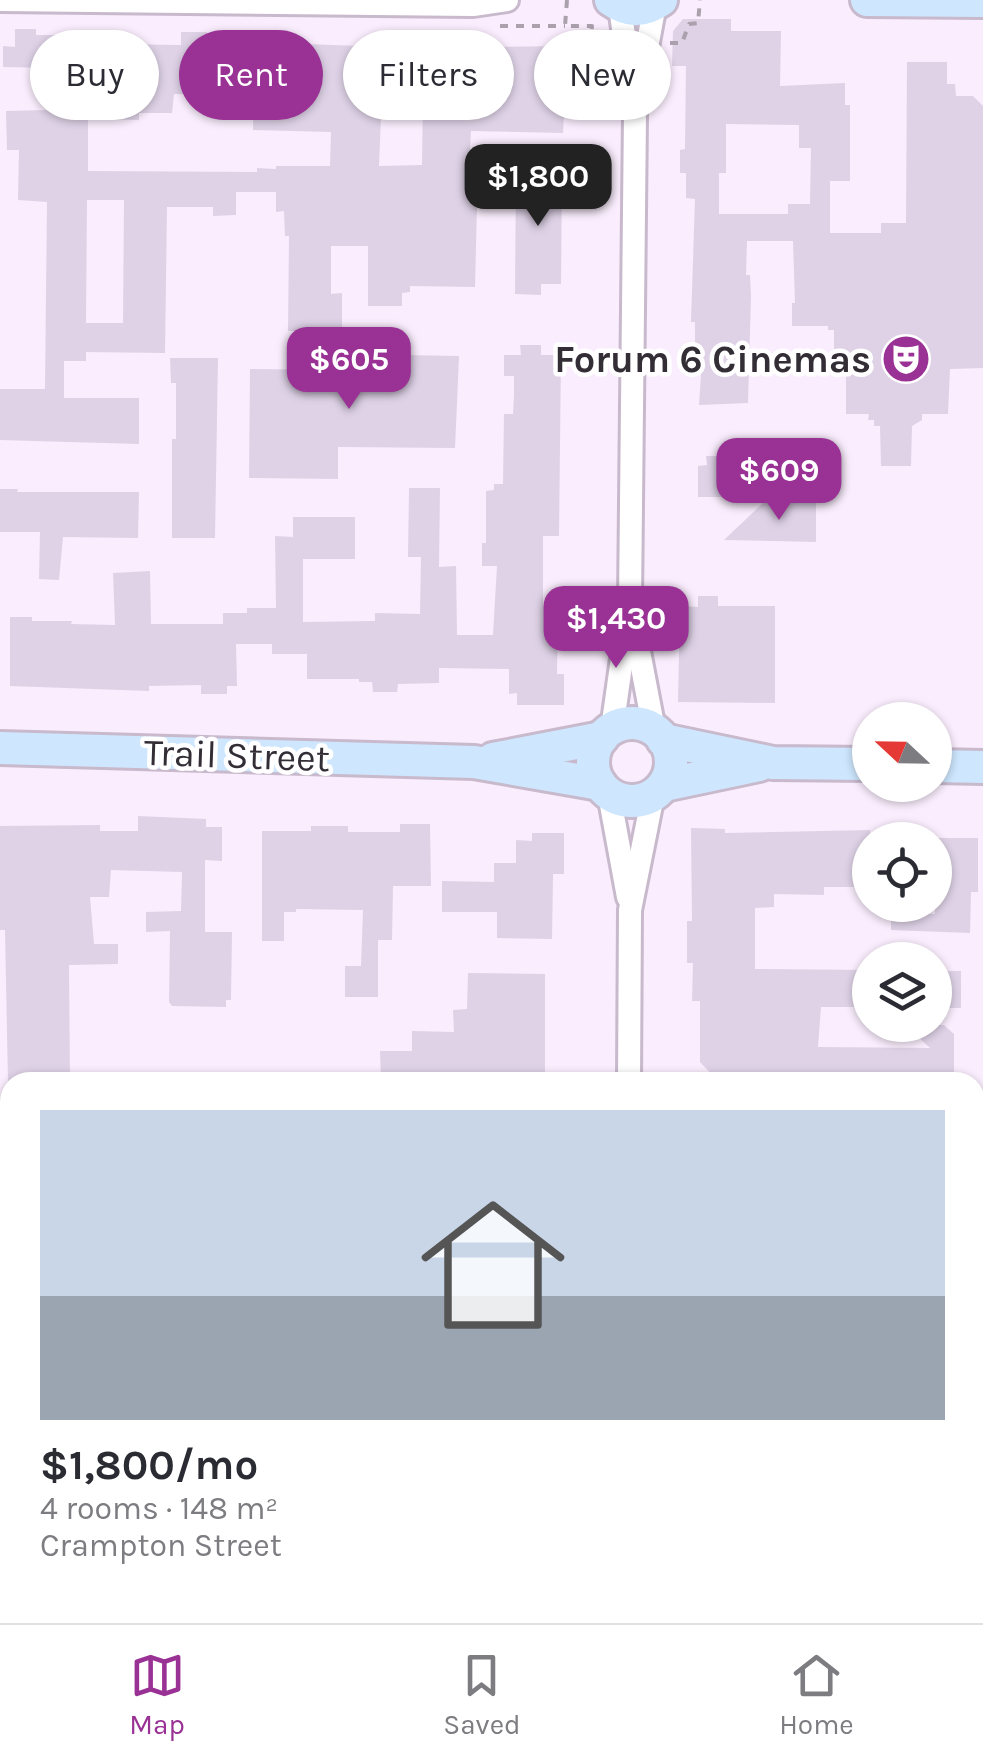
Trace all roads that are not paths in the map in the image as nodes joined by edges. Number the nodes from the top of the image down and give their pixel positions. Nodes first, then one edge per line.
1 (0, 0) edge
2 (507, 0) edge
3 (867, 0) edge
4 (983, 1) edge
5 (658, 2) edge
6 (616, 3) edge
7 (621, 30) edge
8 (652, 30) edge
9 (635, 120) edge
10 (630, 602) junction
11 (607, 734) junction
12 (659, 735) junction
13 (0, 748) edge
14 (474, 762) junction
15 (774, 762) junction
16 (852, 764) edge
17 (952, 766) edge
18 (983, 767) edge
19 (604, 789) junction
20 (658, 790) junction
21 (630, 910) junction
22 (629, 1072) edge

1 - 2 street
3 - 4 street
5 - 6 street
5 - 8 street
6 - 7 street
9 - 10 street
10 - 11 street
10 - 12 street
11 - 12 street
11 - 14 street, Trail Street
11 - 19 street
12 - 15 street
12 - 20 street
13 - 14 street, Trail Street
14 - 19 street, Trail Street
15 - 16 street
15 - 20 street
17 - 18 street
19 - 20 street
19 - 21 street
20 - 21 street
21 - 22 street

